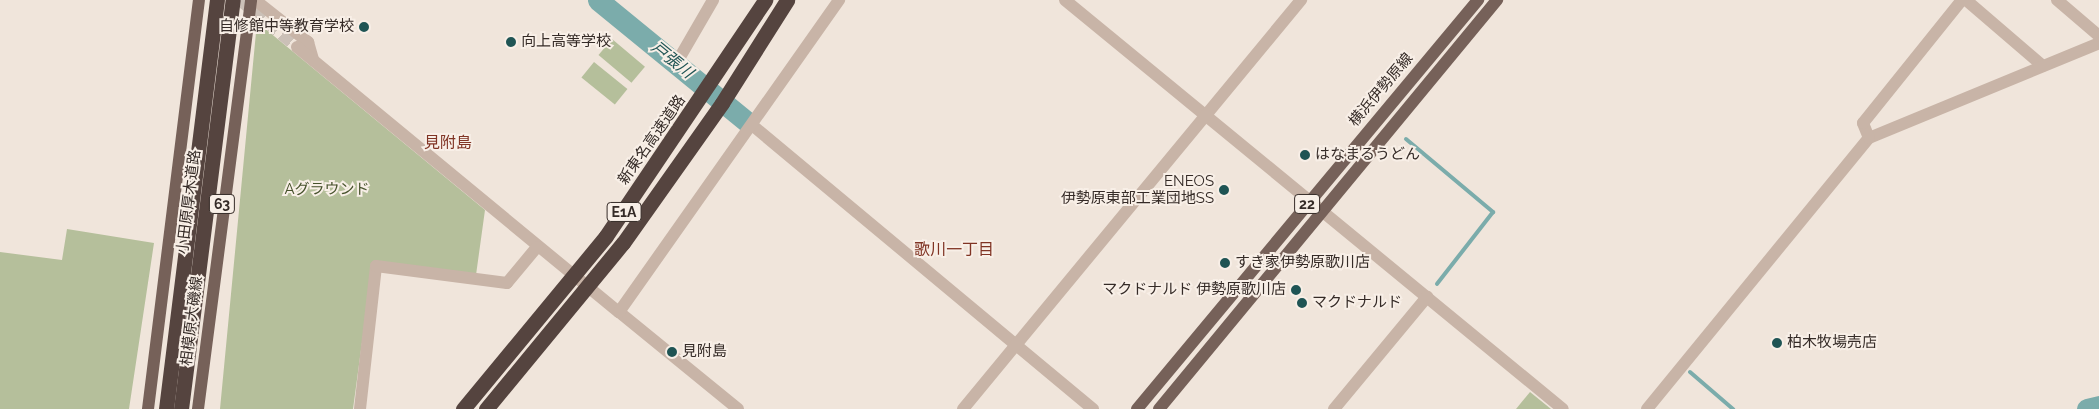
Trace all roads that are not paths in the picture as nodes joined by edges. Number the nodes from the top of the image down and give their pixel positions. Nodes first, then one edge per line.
1 (199, 0) edge
2 (217, 0) edge
3 (233, 0) edge
4 (253, 0) edge
5 (712, 0) edge
6 (765, 0) edge
7 (787, 0) edge
8 (839, 0) edge
9 (1065, 0) edge
10 (1301, 0) edge
11 (1478, 0) edge
12 (1497, 0) edge
13 (1964, 0) edge
14 (2056, 0) edge
15 (2099, 36) edge
16 (2099, 43) edge
17 (297, 47) tunnel mouth
18 (680, 57) dead end
19 (313, 60) junction
20 (2043, 66) junction
21 (1205, 115) junction
22 (752, 125) junction
23 (1869, 138) junction
24 (1309, 200) junction
25 (1322, 212) junction
26 (537, 247) junction
27 (1427, 298) junction
28 (619, 312) junction
29 (1015, 346) junction
30 (148, 409) edge
31 (166, 409) edge
32 (181, 409) edge
33 (198, 409) edge
34 (360, 409) edge
35 (462, 409) edge
36 (486, 409) edge
37 (738, 409) edge
38 (963, 409) edge
39 (1093, 409) edge
40 (1137, 409) edge
41 (1159, 409) edge
42 (1334, 409) edge
43 (1563, 409) edge
44 (1647, 409) edge

1 - 30 main road
2 - 31 highway, 小田原厚木道路
3 - 32 highway, 小田原厚木道路
4 - 19 street
4 - 33 main road, 相模原大磯線 / 63
5 - 18 street
6 - 35 highway, 新東名高速道路 / E1A, bridge
7 - 36 highway, E1A, bridge
8 - 22 street
9 - 21 street
10 - 21 street
11 - 24 main road, 横浜伊勢原線 / 22
12 - 25 main road, 22
13 - 20 street
13 - 23 street
14 - 15 street
16 - 20 street
17 - 19 street
19 - 26 street
20 - 23 street
21 - 24 street
21 - 29 street
22 - 28 street
22 - 29 street
23 - 44 street
24 - 25 street
24 - 40 main road, 横浜伊勢原線 / 22
25 - 27 street
25 - 41 main road, 22
26 - 28 street
26 - 34 street
27 - 42 street
27 - 43 street
28 - 37 street
29 - 38 street
29 - 39 street

